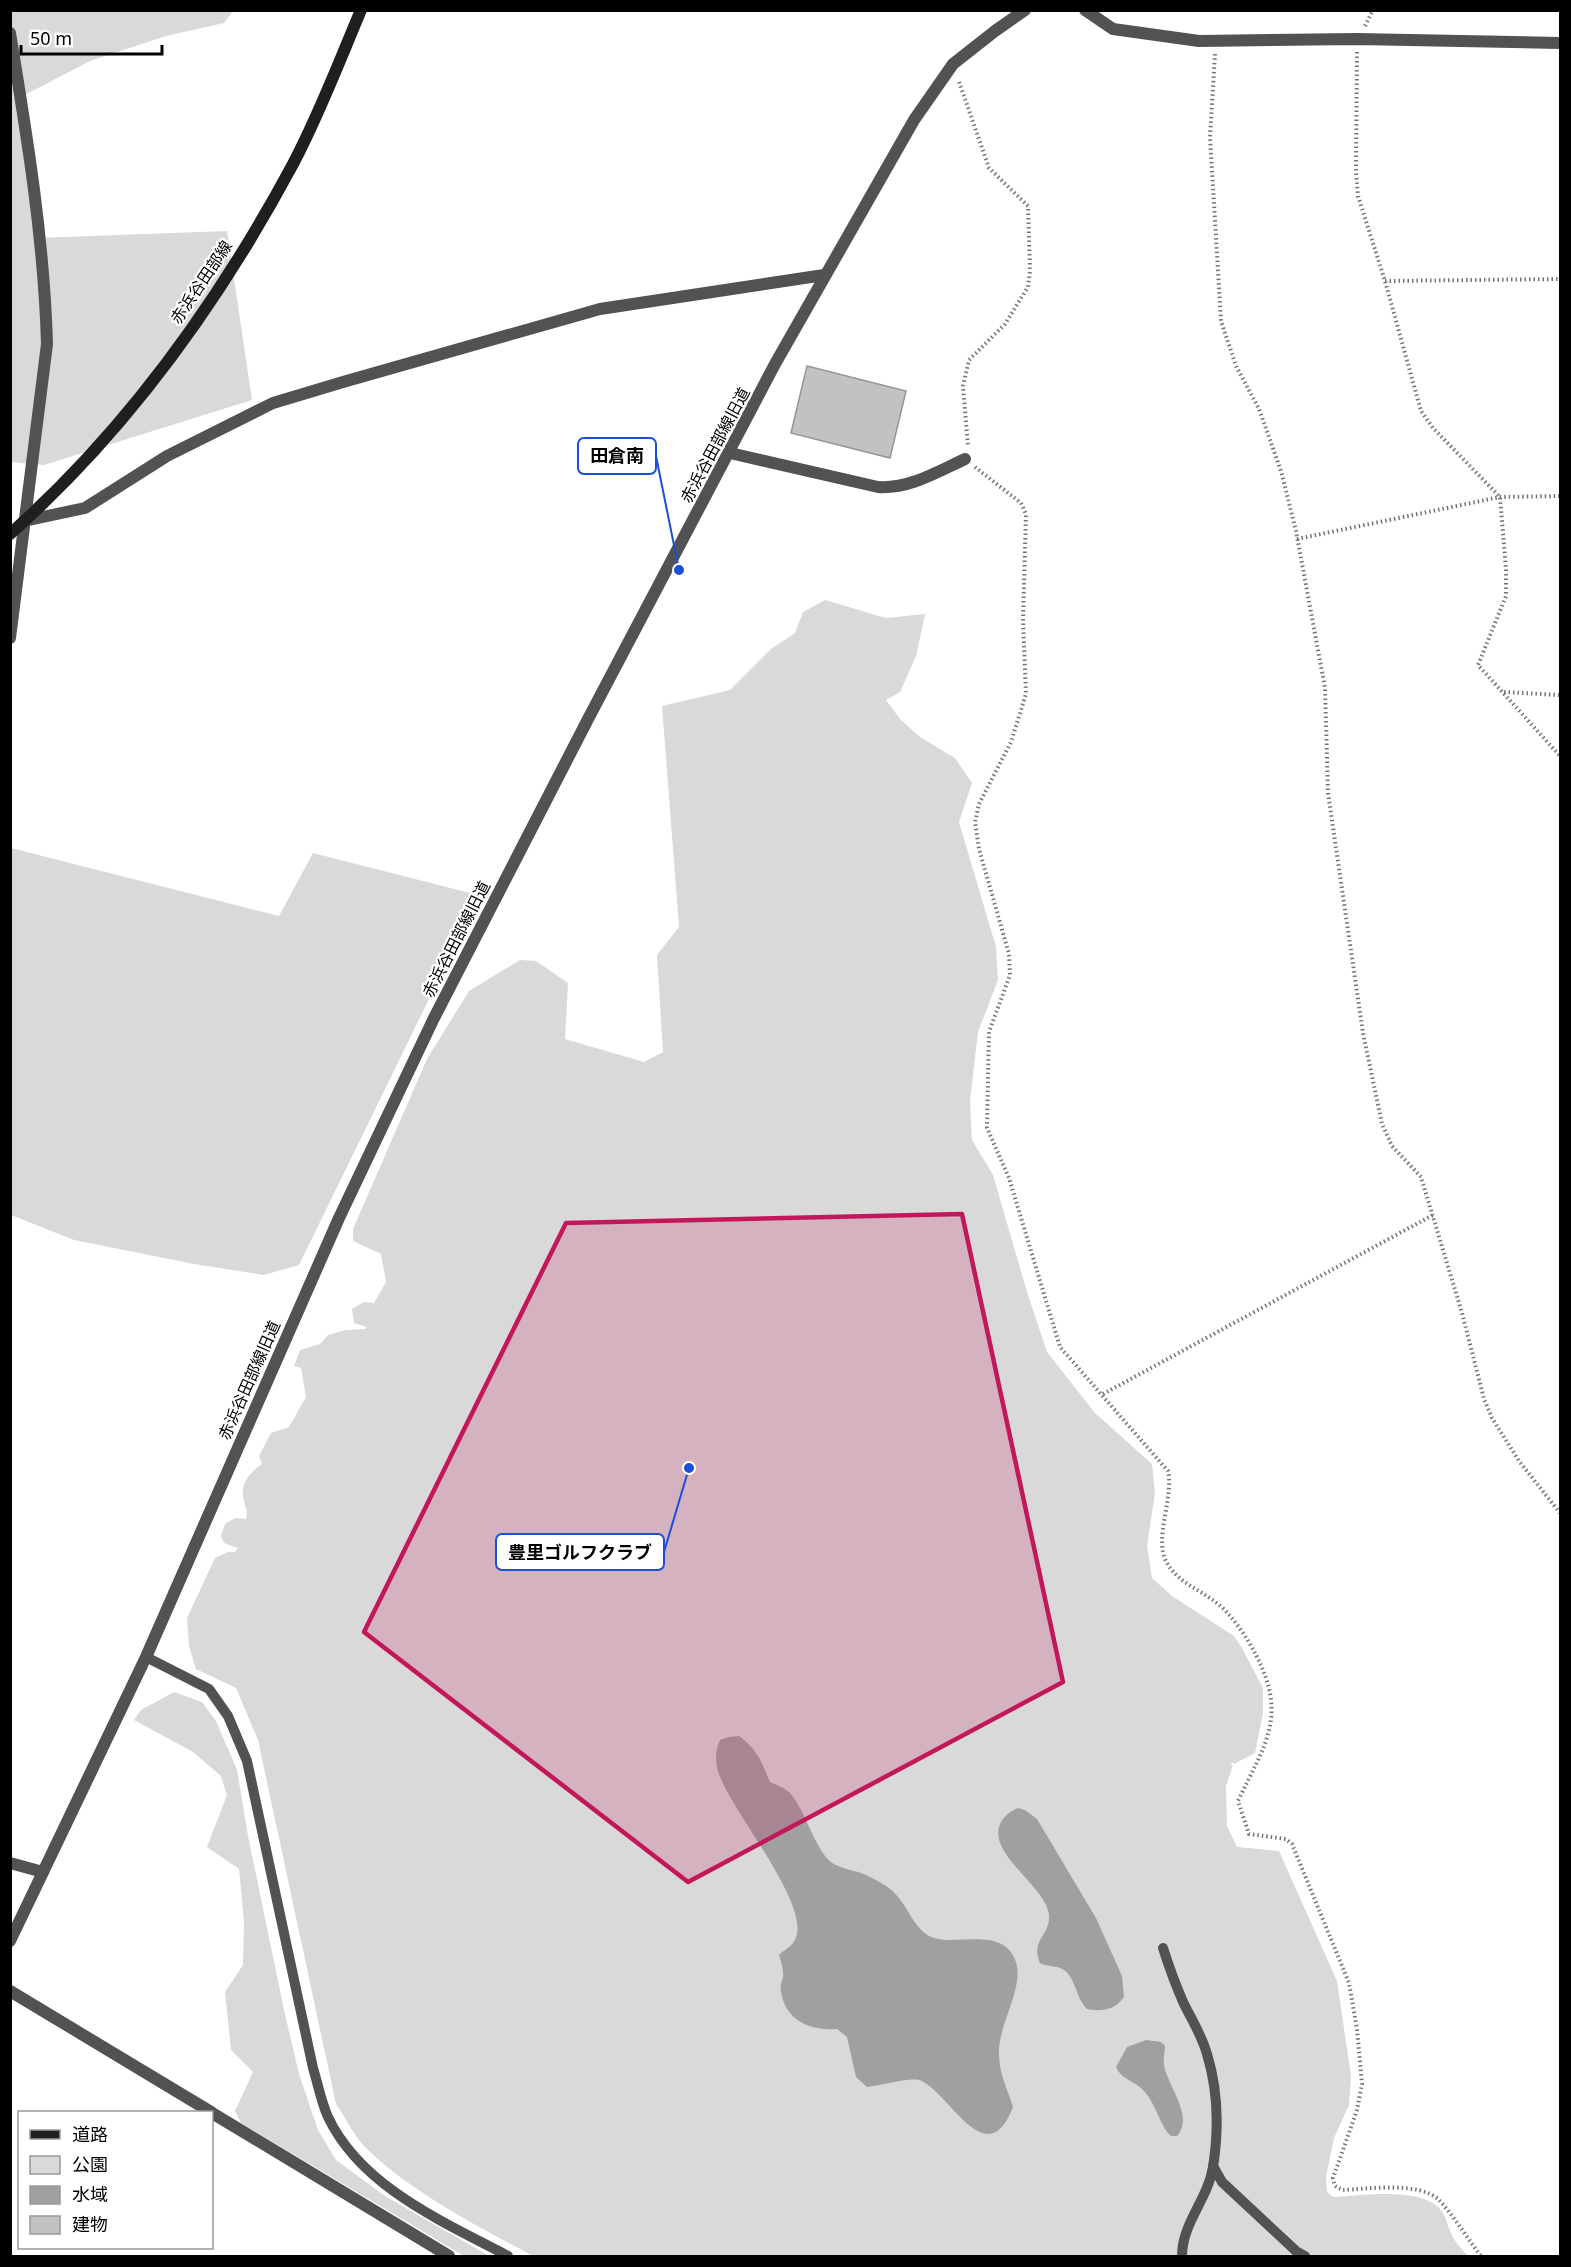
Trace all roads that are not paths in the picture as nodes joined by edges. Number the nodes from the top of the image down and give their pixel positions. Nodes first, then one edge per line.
1 (361, 10) edge
2 (1025, 10) edge
3 (1085, 10) edge
4 (10, 33) edge
5 (1560, 43) edge
6 (824, 275) junction
7 (730, 453) junction
8 (964, 459) road end
9 (24, 521) junction
10 (10, 534) edge
11 (10, 638) edge
12 (146, 1657) junction
13 (10, 1863) edge
14 (43, 1872) junction
15 (10, 1941) edge
16 (1163, 1948) dead end
17 (10, 1991) edge
18 (208, 2111) edge
19 (213, 2114) edge
20 (1213, 2166) junction
21 (1230, 2189) junction
22 (1204, 2194) junction
23 (1300, 2255) edge
24 (449, 2256) edge
25 (508, 2256) edge
26 (1182, 2256) edge

1 - 9 main road, 赤浜谷田部線
2 - 6 street, 赤浜谷田部線旧道
3 - 5 street
4 - 9 street
6 - 7 street, 赤浜谷田部線旧道
6 - 9 street
7 - 8 street
7 - 12 street, 赤浜谷田部線旧道
9 - 10 main road, 赤浜谷田部線
9 - 11 street
12 - 14 street, 赤浜谷田部線旧道
12 - 25 lane
13 - 14 street
14 - 15 street, 赤浜谷田部線旧道
16 - 20 lane
17 - 18 street
19 - 24 street
20 - 21 lane
20 - 22 lane
21 - 22 lane
21 - 23 lane
22 - 26 lane

